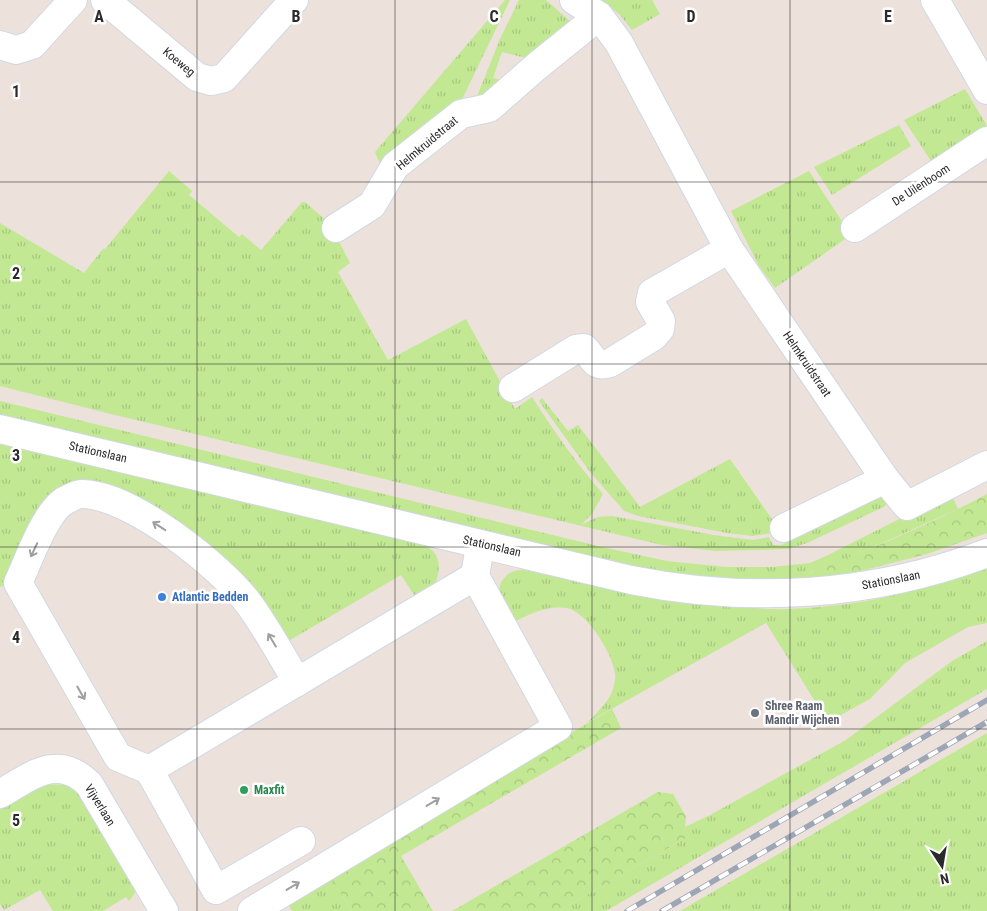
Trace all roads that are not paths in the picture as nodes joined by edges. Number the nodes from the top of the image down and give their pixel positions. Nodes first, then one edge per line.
1 (73, 0) edge
2 (105, 0) edge
3 (294, 0) edge
4 (574, 0) edge
5 (935, 0) edge
6 (599, 16) junction
7 (0, 45) edge
8 (987, 90) edge
9 (987, 141) edge
10 (336, 228) dead end
11 (855, 228) dead end
12 (729, 249) junction
13 (513, 388) dead end
14 (0, 429) edge
15 (987, 465) edge
16 (885, 479) junction
17 (784, 528) dead end
18 (481, 544) junction
19 (987, 553) edge
20 (475, 576) junction
21 (297, 682) junction
22 (149, 770) junction
23 (0, 794) edge
24 (301, 841) dead end
25 (164, 911) edge
26 (252, 911) edge

1 - 7 street
2 - 3 street, Koeweg
4 - 6 street, Helmkruidstraat
5 - 8 street
6 - 10 street, Helmkruidstraat
6 - 12 street, Helmkruidstraat
9 - 11 street, De Uilenboom
12 - 13 street
12 - 16 street, Helmkruidstraat
14 - 18 street, Stationslaan
15 - 16 street, Helmkruidstraat
16 - 17 street
18 - 19 street, Stationslaan
18 - 20 street
20 - 21 street
26 -> 20 street
21 - 22 street
21 -> 22 street
22 - 24 street
23 - 25 street, Vijverlaan

